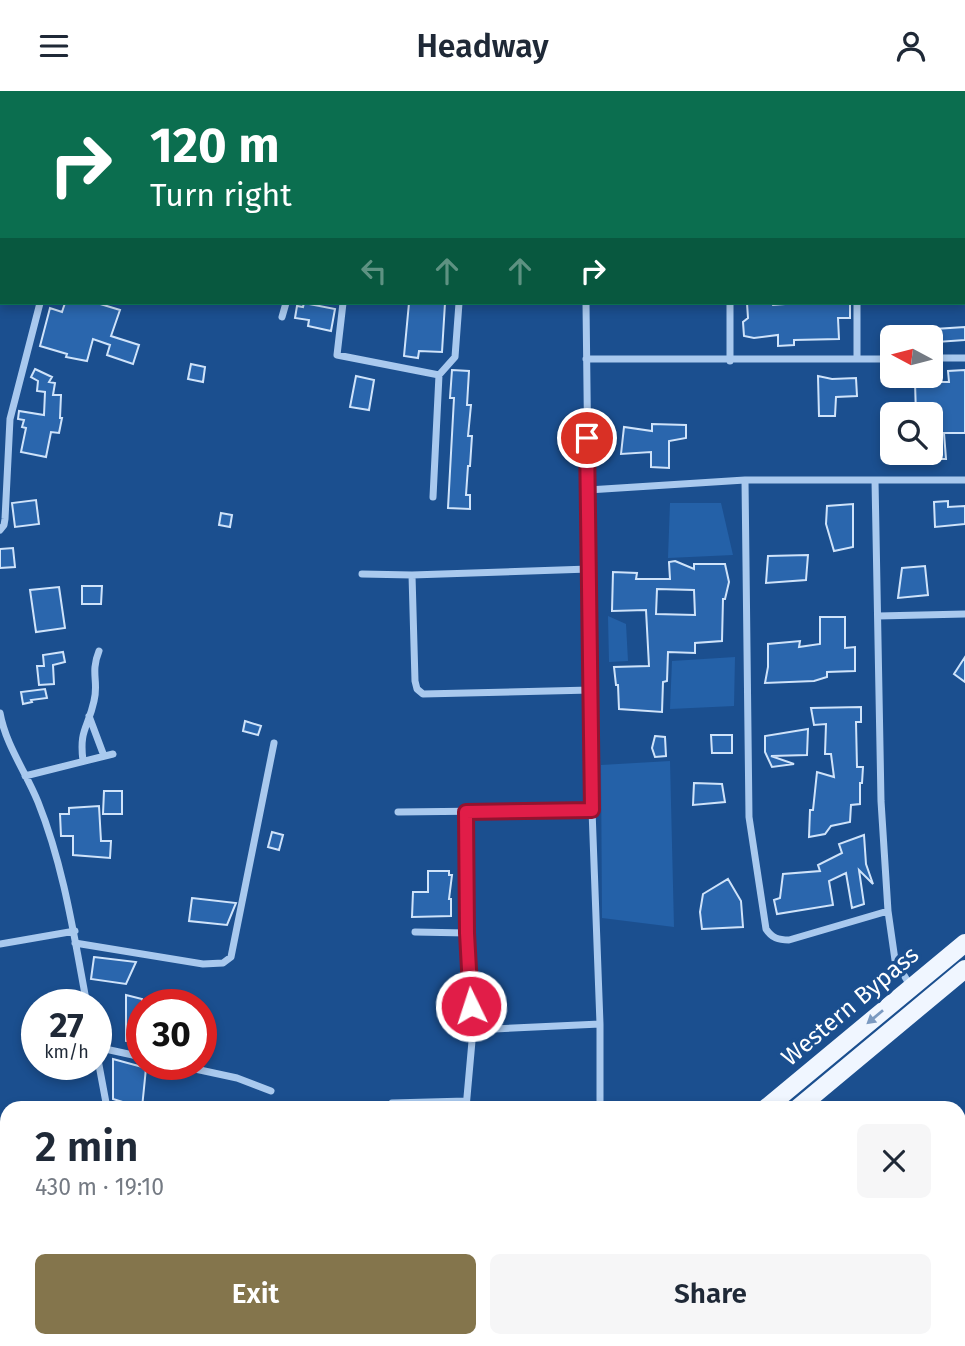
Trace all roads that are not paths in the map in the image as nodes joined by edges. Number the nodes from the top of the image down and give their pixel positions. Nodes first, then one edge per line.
1 (39, 305) edge
2 (285, 305) edge
3 (344, 305) edge
4 (459, 305) edge
5 (586, 305) edge
6 (730, 305) edge
7 (857, 305) edge
8 (282, 317) dead end
9 (943, 358) edge
10 (965, 358) edge
11 (586, 359) junction
12 (857, 359) junction
13 (880, 359) edge
14 (730, 361) junction
15 (439, 375) junction
16 (10, 419) junction
17 (0, 420) edge
18 (745, 480) junction
19 (875, 480) junction
20 (965, 480) edge
21 (589, 491) junction
22 (433, 496) dead end
23 (0, 530) edge
24 (589, 569) junction
25 (362, 574) dead end
26 (412, 575) junction
27 (965, 614) edge
28 (878, 616) junction
29 (99, 651) dead end
30 (591, 690) junction
31 (0, 713) edge
32 (89, 716) junction
33 (274, 743) dead end
34 (113, 754) dead end
35 (104, 756) junction
36 (83, 761) junction
37 (24, 776) junction
38 (592, 810) junction
39 (398, 812) dead end
40 (466, 812) junction
41 (888, 911) junction
42 (75, 932) junction
43 (415, 932) dead end
44 (467, 933) junction
45 (75, 943) junction
46 (965, 943) edge
47 (0, 944) edge
48 (965, 969) edge
49 (911, 987) junction
50 (85, 989) edge
51 (600, 1024) junction
52 (473, 1031) junction
53 (217, 1074) edge
54 (102, 1080) edge
55 (271, 1091) dead end
56 (106, 1101) edge
57 (466, 1101) edge
58 (600, 1101) edge
59 (774, 1101) edge
60 (806, 1101) edge

1 - 16 street
2 - 8 street
3 - 15 street
4 - 15 street
5 - 11 street
6 - 14 street
7 - 12 street
9 - 10 street
11 - 14 street
11 - 21 street
12 - 13 street
12 - 14 street
15 - 22 street
16 - 17 street
16 - 23 street
18 - 19 street
18 - 21 street
18 - 41 street
19 - 20 street
19 - 28 street
21 - 24 street
24 - 26 street
24 - 30 street
25 - 26 street
26 - 30 street
27 - 28 street
28 - 41 street
29 - 32 street
30 - 38 street
31 - 37 street
32 - 35 street
32 - 36 street
33 - 45 street
34 - 35 street
35 - 36 street
36 - 37 street
37 - 42 street
38 - 40 street
38 - 51 street
39 - 40 street
40 - 44 street
41 - 49 street
42 - 45 street
42 - 47 street
43 - 44 street
44 - 52 street
45 - 50 street
46 - 49 main road, Western Bypass
48 - 60 main road, Western Bypass
49 -> 59 main road, Western Bypass
51 - 52 street
51 - 58 street
52 - 57 street
53 - 55 street
54 - 56 street

